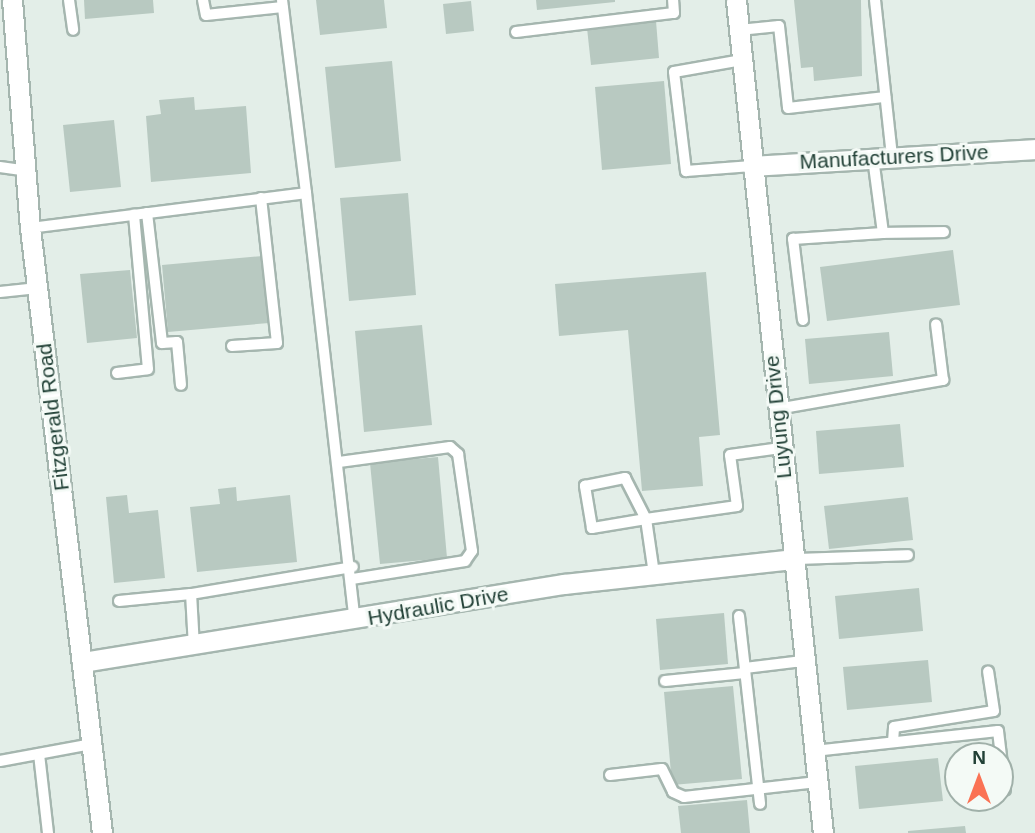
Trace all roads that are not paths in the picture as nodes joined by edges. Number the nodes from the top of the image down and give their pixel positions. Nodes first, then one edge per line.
1 (12, 0) edge
2 (69, 0) edge
3 (203, 0) edge
4 (673, 0) edge
5 (736, 0) edge
6 (875, 0) edge
7 (283, 4) edge
8 (73, 30) dead end
9 (739, 30) junction
10 (516, 32) dead end
11 (742, 60) junction
12 (885, 97) junction
13 (1035, 149) edge
14 (883, 158) junction
15 (752, 166) junction
16 (0, 167) edge
17 (28, 172) junction
18 (306, 193) junction
19 (261, 198) junction
20 (147, 213) junction
21 (134, 215) junction
22 (30, 228) junction
23 (944, 232) dead end
24 (883, 233) junction
25 (38, 288) junction
26 (0, 292) edge
27 (803, 320) dead end
28 (936, 324) dead end
29 (232, 346) dead end
30 (117, 373) dead end
31 (181, 386) dead end
32 (777, 409) junction
33 (781, 448) junction
34 (340, 462) junction
35 (646, 519) junction
36 (908, 555) dead end
37 (795, 559) junction
38 (353, 567) junction
39 (654, 574) junction
40 (353, 579) junction
41 (191, 594) junction
42 (119, 601) dead end
43 (739, 616) dead end
44 (355, 620) junction
45 (194, 648) junction
46 (803, 661) junction
47 (82, 662) junction
48 (745, 671) junction
49 (988, 671) dead end
50 (665, 681) dead end
51 (893, 742) junction
52 (999, 742) edge
53 (93, 744) junction
54 (814, 751) junction
55 (38, 754) junction
56 (0, 761) edge
57 (610, 775) dead end
58 (817, 782) junction
59 (758, 790) junction
60 (760, 804) dead end
61 (48, 833) edge
62 (102, 833) edge
63 (823, 833) edge

1 - 17 street, Fitzgerald Road
2 - 8 lane
3 - 7 lane
4 - 10 lane
5 - 9 street, Luyung Drive
6 - 12 lane
7 - 18 lane
9 - 11 street, Luyung Drive
9 - 12 lane
11 - 15 street, Luyung Drive
11 - 15 lane
12 - 14 lane
13 - 14 street, Manufacturers Drive
14 - 15 street, Manufacturers Drive
14 - 24 lane
15 - 32 street, Luyung Drive
16 - 17 lane
17 - 22 street, Fitzgerald Road
18 - 19 lane
18 - 34 lane
19 - 20 lane
19 - 29 lane
20 - 21 lane
20 - 31 lane
21 - 22 lane
21 - 30 lane
22 - 25 street, Fitzgerald Road
23 - 24 lane
24 - 27 lane
25 - 26 lane
25 - 47 street, Fitzgerald Road
28 - 32 lane
32 - 33 street, Luyung Drive
33 - 35 lane
33 - 37 street, Luyung Drive
34 - 38 lane
34 - 40 lane
35 - 35 lane
35 - 39 lane
36 - 37 lane
37 - 39 street, Hydraulic Drive
37 - 46 street, Luyung Drive
38 - 40 lane
38 - 41 lane
39 - 44 street, Hydraulic Drive
40 - 44 lane
41 - 42 lane
41 - 45 lane
43 - 48 lane
44 - 45 street, Hydraulic Drive
45 - 47 street, Hydraulic Drive
46 - 48 lane
46 - 54 street, Luyung Drive
47 - 53 street, Fitzgerald Road
48 - 50 lane
48 - 59 lane
49 - 51 lane
51 - 52 lane
51 - 54 lane
53 - 55 lane
53 - 62 street, Fitzgerald Road
54 - 58 street, Luyung Drive
55 - 56 lane
55 - 61 lane
57 - 59 lane
58 - 59 lane
58 - 63 street, Luyung Drive
59 - 60 lane

